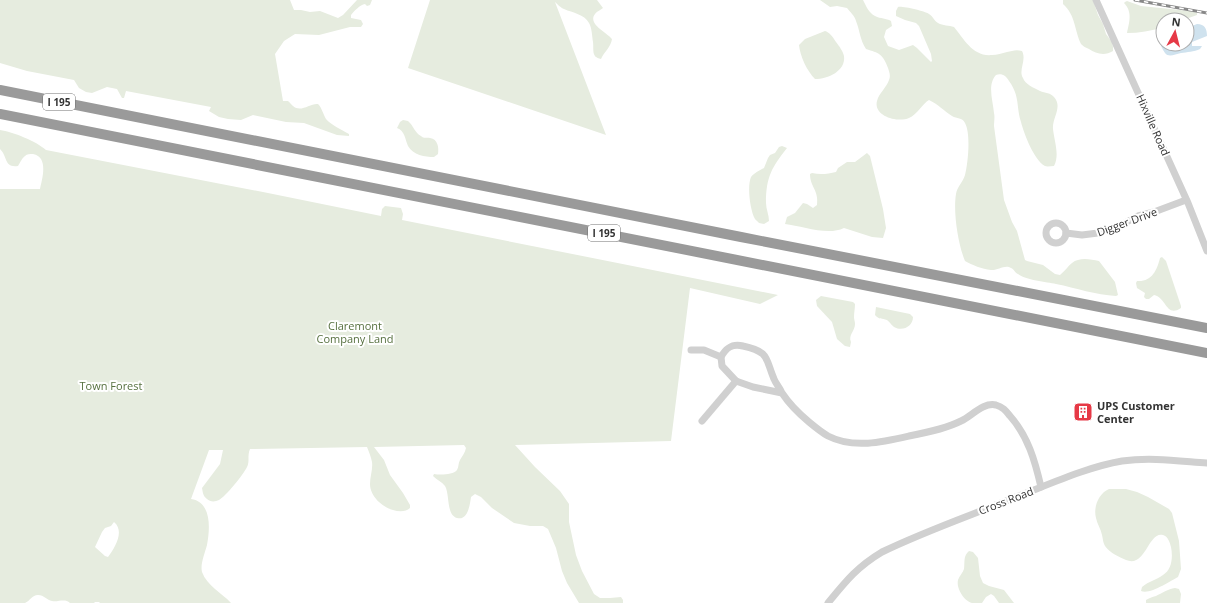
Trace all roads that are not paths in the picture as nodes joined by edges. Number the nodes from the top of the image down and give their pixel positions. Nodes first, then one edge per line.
1 (1096, 0) edge
2 (0, 90) edge
3 (0, 114) edge
4 (1186, 200) junction
5 (1066, 233) dead end
6 (1207, 251) edge
7 (1207, 328) edge
8 (691, 350) dead end
9 (1207, 353) edge
10 (721, 357) junction
11 (736, 381) junction
12 (782, 393) junction
13 (702, 421) dead end
14 (1207, 462) edge
15 (1041, 487) junction
16 (828, 603) edge

1 - 4 street, Hixville Road
2 - 7 highway, I 195
3 - 9 highway, I 195
4 - 5 street, Digger Drive
4 - 6 street, Hixville Road
8 - 10 street
10 - 11 street
10 - 12 street
11 - 12 street
11 - 13 street
12 - 15 street
14 - 15 street, Cross Road
15 - 16 street, Cross Road

